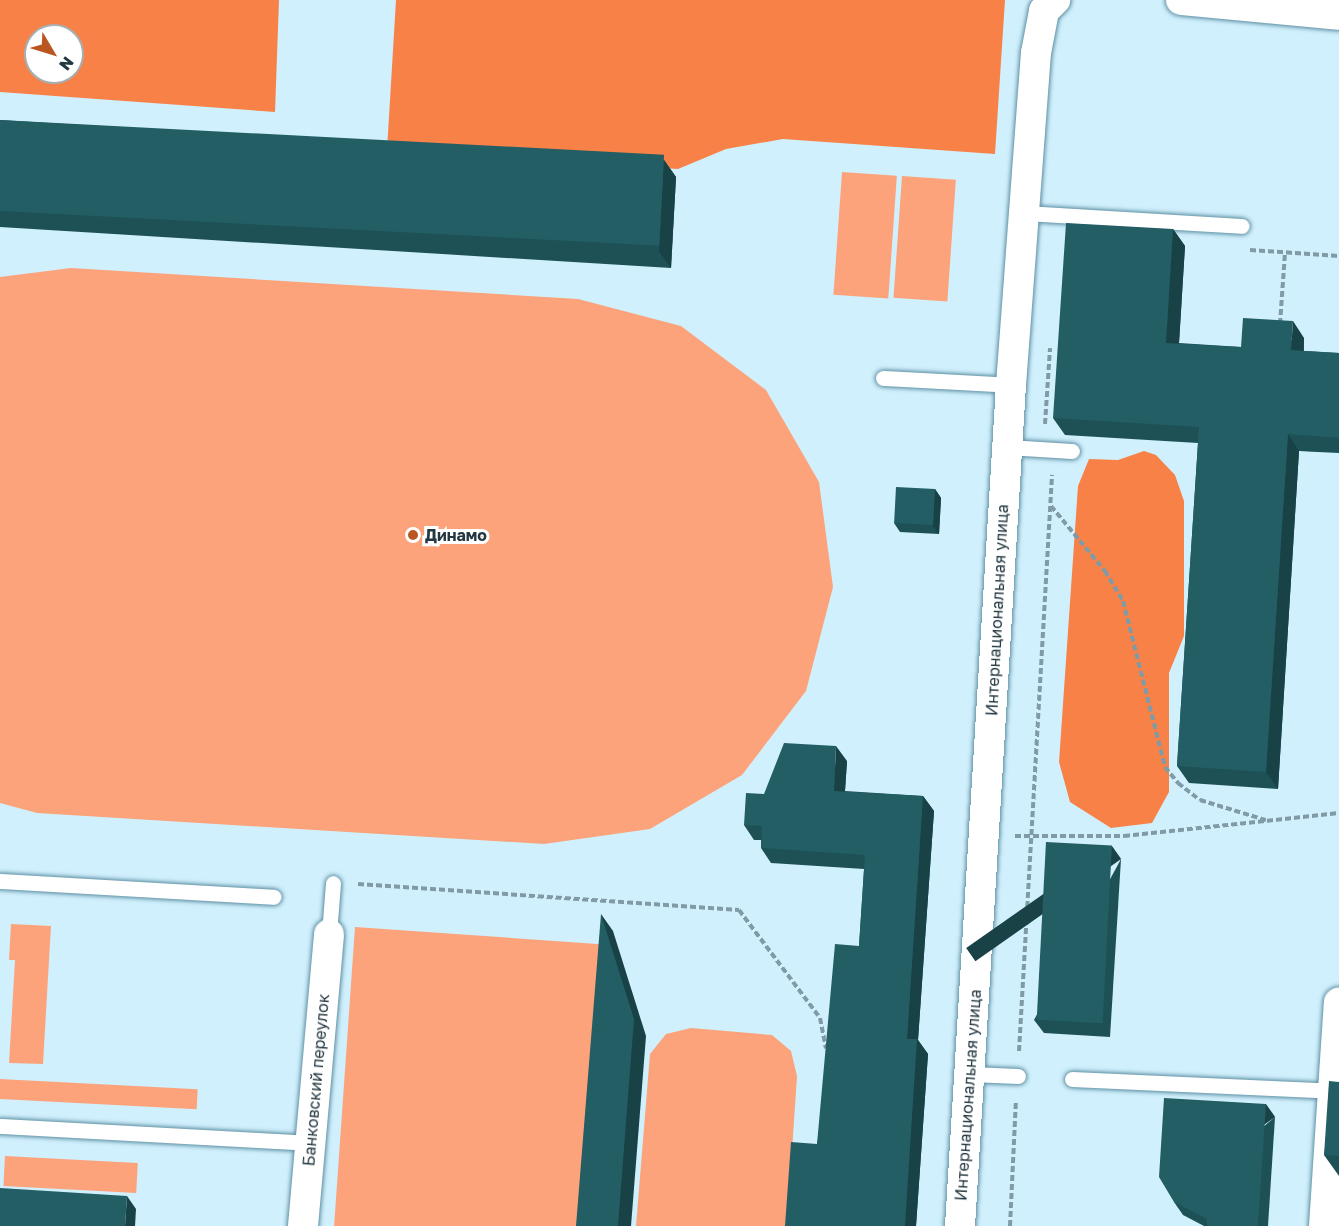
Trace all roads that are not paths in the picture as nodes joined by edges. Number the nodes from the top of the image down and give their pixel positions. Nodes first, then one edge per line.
1 (1055, 0) edge
2 (1181, 0) edge
3 (1339, 15) edge
4 (1024, 213) junction
5 (1242, 226) road end
6 (883, 378) dead end
7 (1011, 385) junction
8 (1007, 447) junction
9 (1072, 451) edge
10 (0, 881) edge
11 (333, 883) road end
12 (274, 897) dead end
13 (329, 934) joint
14 (1339, 1003) edge
15 (970, 1074) junction
16 (1018, 1076) road end
17 (1072, 1079) dead end
18 (1333, 1091) junction
19 (0, 1126) edge
20 (310, 1143) junction
21 (1329, 1223) edge
22 (303, 1226) edge
23 (960, 1226) edge

1 - 4 street, Интернациональная улица
2 - 3 street
4 - 5 lane
4 - 7 street, Интернациональная улица
6 - 7 lane
7 - 8 street, Интернациональная улица
8 - 9 lane
8 - 15 street, Интернациональная улица
10 - 12 lane
11 - 13 lane
13 - 20 street, Банковский переулок
14 - 18 street
15 - 16 lane
15 - 23 street, Интернациональная улица
17 - 18 lane
18 - 21 street
19 - 20 lane
20 - 22 street, Банковский переулок

